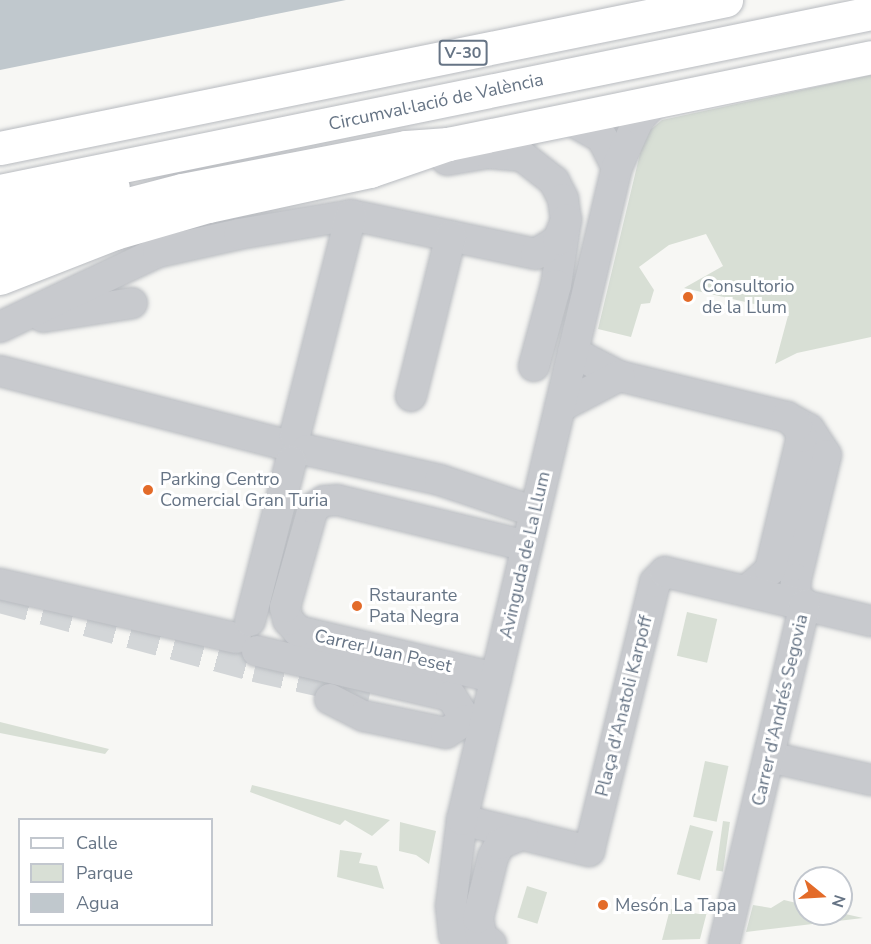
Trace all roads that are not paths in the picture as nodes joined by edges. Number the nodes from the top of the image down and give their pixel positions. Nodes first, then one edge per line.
1 (726, 0) edge
2 (871, 13) edge
3 (871, 57) edge
4 (655, 101) junction
5 (201, 107) junction
6 (376, 114) junction
7 (570, 120) junction
8 (448, 144) junction
9 (0, 148) edge
10 (0, 165) edge
11 (617, 167) junction
12 (370, 171) junction
13 (0, 191) edge
14 (351, 215) junction
15 (566, 220) junction
16 (0, 222) edge
17 (451, 236) junction
18 (0, 245) edge
19 (0, 278) edge
20 (132, 303) dead end
21 (7, 324) edge
22 (573, 352) junction
23 (534, 366) dead end
24 (0, 371) edge
25 (619, 376) junction
26 (411, 396) dead end
27 (560, 407) junction
28 (787, 417) junction
29 (294, 447) junction
30 (535, 512) junction
31 (527, 546) junction
32 (3, 585) edge
33 (746, 591) junction
34 (798, 604) junction
35 (871, 621) edge
36 (248, 637) junction
37 (496, 678) junction
38 (370, 693) tunnel mouth
39 (330, 699) dead end
40 (475, 722) junction
41 (769, 757) junction
42 (871, 780) edge
43 (462, 820) junction
44 (523, 834) junction
45 (459, 944) edge
46 (491, 944) edge
47 (724, 944) edge

1 - 5 main road, V-30
2 - 6 main road, Circumval·lació de València / V-30
3 - 4 main road
4 - 7 main road
4 - 11 street, Avinguda de La Llum
5 - 9 main road, V-30
5 - 10 main road
6 - 13 main road, Circumval·lació de València / V-30
6 - 16 main road
7 - 8 main road
7 - 11 street
8 - 12 main road
8 - 18 main road
11 - 22 street, Avinguda de La Llum
12 - 15 street
12 - 19 main road
14 - 17 street
14 - 21 street
14 - 29 street
15 - 17 street
15 - 23 street
17 - 26 street
20 - 21 street
22 - 25 street
22 - 27 street, Avinguda de La Llum
24 - 29 street
25 - 27 street
25 - 28 street
27 - 30 street, Avinguda de La Llum
28 - 33 street
28 - 34 street, Carrer d'Andrés Segovia
29 - 30 street
29 - 36 street
30 - 31 street, Avinguda de La Llum
31 - 37 street, Avinguda de La Llum
31 - 37 street, Carrer Juan Peset
32 - 36 street
33 - 34 street
33 - 44 street, Plaça d'Anatoli Karpoff
34 - 35 street
34 - 41 street, Carrer d'Andrés Segovia
36 - 40 street
37 - 40 street, Avinguda de La Llum
38 - 40 street
39 - 40 street
40 - 43 street, Avinguda de La Llum
41 - 42 street
41 - 47 street, Carrer d'Andrés Segovia
43 - 44 street
43 - 45 street, Avinguda de La Llum
44 - 46 street

